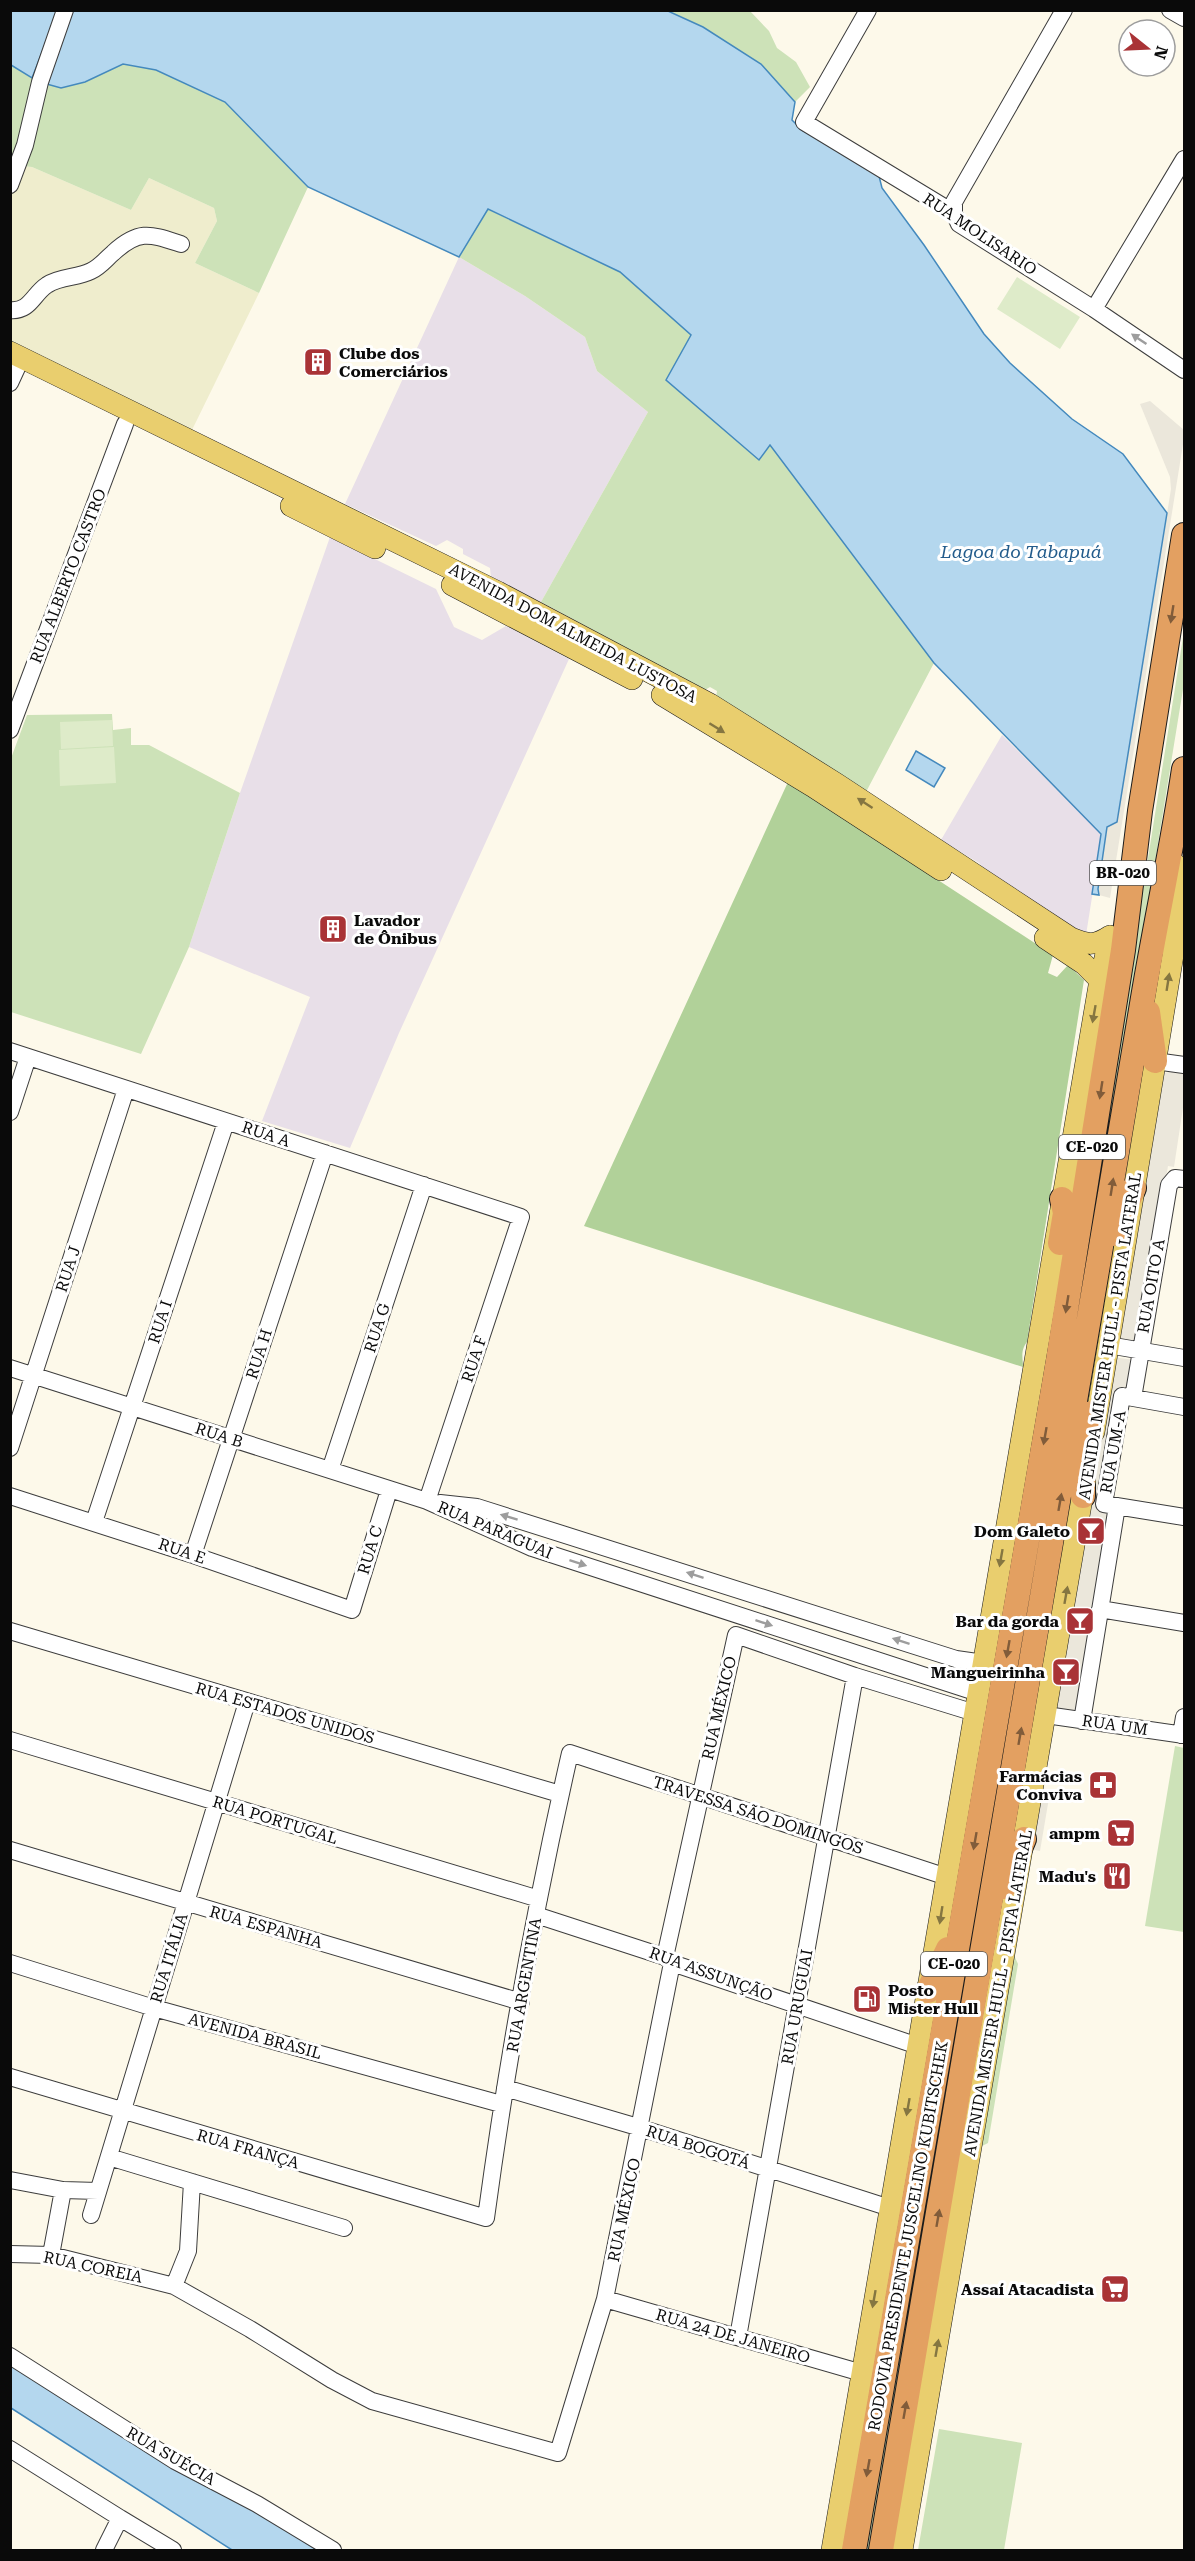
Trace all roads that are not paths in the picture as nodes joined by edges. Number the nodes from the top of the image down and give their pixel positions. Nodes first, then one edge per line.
1 (65, 10) edge
2 (868, 10) edge
3 (1064, 10) edge
4 (1170, 10) edge
5 (1185, 18) edge
6 (1185, 159) edge
7 (10, 185) edge
8 (954, 213) junction
9 (181, 244) dead end
10 (1094, 309) junction
11 (10, 310) edge
12 (14, 366) edge
13 (1185, 370) edge
14 (125, 424) junction
15 (1185, 535) edge
16 (432, 567) junction
17 (11, 729) edge
18 (1185, 769) edge
19 (1140, 811) junction
20 (1175, 829) junction
21 (1110, 936) junction
22 (1067, 944) junction
23 (1100, 980) junction
24 (1145, 986) junction
25 (10, 1051) edge
26 (28, 1057) junction
27 (1155, 1061) junction
28 (1185, 1065) edge
29 (126, 1089) junction
30 (10, 1112) edge
31 (226, 1122) junction
32 (325, 1153) junction
33 (1180, 1179) edge
34 (424, 1185) junction
35 (1134, 1188) junction
36 (1062, 1199) junction
37 (521, 1217) joint
38 (1100, 1264) junction
39 (1060, 1344) junction
40 (1097, 1347) junction
41 (1141, 1351) junction
42 (1185, 1358) edge
43 (10, 1368) edge
44 (34, 1376) junction
45 (1054, 1378) junction
46 (1080, 1382) junction
47 (1133, 1398) junction
48 (132, 1407) junction
49 (1185, 1407) edge
50 (231, 1439) junction
51 (10, 1449) edge
52 (330, 1470) junction
53 (389, 1490) junction
54 (10, 1496) edge
55 (1083, 1496) junction
56 (427, 1501) junction
57 (1117, 1506) junction
58 (1185, 1517) edge
59 (94, 1522) junction
60 (193, 1555) junction
61 (1100, 1609) junction
62 (352, 1610) joint
63 (1185, 1623) edge
64 (10, 1631) edge
65 (984, 1663) junction
66 (855, 1676) junction
67 (247, 1702) junction
68 (977, 1703) junction
69 (1046, 1715) junction
70 (1185, 1717) edge
71 (1082, 1721) junction
72 (1183, 1735) edge
73 (10, 1740) edge
74 (570, 1753) joint
75 (561, 1794) junction
76 (700, 1795) junction
77 (216, 1803) junction
78 (826, 1838) junction
79 (1024, 1839) junction
80 (10, 1850) edge
81 (947, 1877) junction
82 (186, 1904) junction
83 (538, 1907) junction
84 (963, 1910) junction
85 (988, 1926) junction
86 (669, 1960) junction
87 (10, 1963) edge
88 (928, 1991) junction
89 (522, 2002) junction
90 (797, 2004) junction
91 (154, 2008) junction
92 (918, 2046) junction
93 (10, 2077) edge
94 (503, 2096) junction
95 (122, 2112) junction
96 (641, 2128) junction
97 (109, 2157) junction
98 (768, 2170) junction
99 (10, 2180) edge
100 (192, 2182) junction
101 (63, 2190) junction
102 (98, 2192) junction
103 (890, 2208) junction
104 (91, 2215) dead end
105 (486, 2218) joint
106 (344, 2228) dead end
107 (10, 2254) edge
108 (51, 2255) junction
109 (174, 2286) junction
110 (605, 2299) junction
111 (738, 2337) junction
112 (10, 2356) edge
113 (861, 2373) junction
114 (10, 2449) edge
115 (558, 2453) joint
116 (120, 2518) junction
117 (104, 2550) edge
118 (173, 2550) edge
119 (333, 2550) edge
120 (832, 2550) edge
121 (854, 2550) edge
122 (881, 2550) edge
123 (902, 2550) edge

1 - 7 street
2 - 8 street, RUA MOLISARIO
3 - 8 street
4 - 5 street
6 - 10 street
8 - 10 street, RUA MOLISARIO
9 - 11 street
13 -> 10 street, RUA MOLISARIO
12 - 14 main road, AVENIDA DOM ALMEIDA LUSTOSA
12 - 16 main road, AVENIDA DOM ALMEIDA LUSTOSA
14 - 16 main road, AVENIDA DOM ALMEIDA LUSTOSA
14 - 17 street, RUA ALBERTO CASTRO
15 -> 19 highway, RODOVIA PRESIDENTE JUSCELINO KUBITSCHEK / CE-020
16 - 22 main road, AVENIDA DOM ALMEIDA LUSTOSA
18 - 20 highway, RODOVIA PRESIDENTE JUSCELINO KUBITSCHEK / CE-020
19 - 21 highway, BR-020
19 -> 39 highway, RODOVIA PRESIDENTE JUSCELINO KUBITSCHEK / CE-020
20 - 24 highway, RODOVIA PRESIDENTE JUSCELINO KUBITSCHEK / CE-020
27 -> 20 main road, AVENIDA MISTER HULL - PISTA LATERAL
21 - 22 main road, AVENIDA DOM ALMEIDA LUSTOSA
21 - 23 main road, BR-020
22 - 23 main road, AVENIDA DOM ALMEIDA LUSTOSA
23 -> 36 main road, BR-020
24 - 27 highway
38 -> 24 highway, RODOVIA PRESIDENTE JUSCELINO KUBITSCHEK / CE-020
25 - 26 street, RUA A
26 - 29 street, RUA A
26 - 30 street
27 - 28 street
27 - 35 main road, AVENIDA MISTER HULL - PISTA LATERAL
29 - 31 street, RUA A
29 - 44 street, RUA J
31 - 32 street, RUA A
31 - 48 street, RUA I
32 - 34 street, RUA A
32 - 50 street, RUA H
33 - 41 street, RUA OITO A
34 - 37 street, RUA A
34 - 52 street, RUA G
35 - 38 highway
35 - 40 main road, AVENIDA MISTER HULL - PISTA LATERAL
36 - 39 highway
36 -> 65 main road, BR-020
37 - 56 street, RUA F
38 - 40 highway, RODOVIA PRESIDENTE JUSCELINO KUBITSCHEK / CE-020
39 - 40 highway
39 - 45 highway, RODOVIA PRESIDENTE JUSCELINO KUBITSCHEK / CE-020
40 - 41 street
40 - 46 highway, RODOVIA PRESIDENTE JUSCELINO KUBITSCHEK / CE-020
40 - 55 main road, AVENIDA MISTER HULL - PISTA LATERAL
41 - 42 street
41 - 47 street, RUA OITO A
43 - 44 street, RUA B
44 - 48 street, RUA B
44 - 51 street, RUA J
45 - 46 highway
45 -> 84 highway, RODOVIA PRESIDENTE JUSCELINO KUBITSCHEK / CE-020
46 - 55 highway
85 -> 46 highway, RODOVIA PRESIDENTE JUSCELINO KUBITSCHEK / CE-020
47 - 49 street
47 - 57 street, RUA UM-A
48 - 50 street, RUA B
48 - 59 street, RUA I
50 - 52 street, RUA B
50 - 60 street, RUA H
52 - 53 street, RUA B
53 - 56 street, RUA B
53 - 62 street, RUA C
54 - 59 street, RUA E
69 -> 55 main road, AVENIDA MISTER HULL - PISTA LATERAL
65 -> 56 street, RUA PARAGUAI
56 -> 68 street, RUA PARAGUAI
57 - 58 street
57 - 61 street, RUA UM-A
59 - 60 street, RUA E
60 - 62 street, RUA E
61 - 63 street
61 - 71 street, RUA UM-A
64 - 67 street, RUA ESTADOS UNIDOS
65 - 68 main road, BR-020
66 - 68 street
66 - 76 street, RUA MÉXICO
66 - 78 street, RUA URUGUAI
67 - 75 street, RUA ESTADOS UNIDOS
67 - 77 street, RUA ITÁLIA
68 - 81 main road, BR-020
69 - 71 street, RUA UM
69 - 79 main road, AVENIDA MISTER HULL - PISTA LATERAL
70 - 72 street
71 - 72 street, RUA UM
73 - 77 street, RUA PORTUGAL
74 - 75 street, RUA ARGENTINA
74 - 76 street, TRAVESSA SÃO DOMINGOS
75 - 83 street, RUA ARGENTINA
76 - 78 street, TRAVESSA SÃO DOMINGOS
76 - 86 street, RUA MÉXICO
77 - 82 street, RUA ITÁLIA
77 - 83 street, RUA PORTUGAL
78 - 81 street, TRAVESSA SÃO DOMINGOS
78 - 90 street, RUA URUGUAI
79 - 85 highway
123 -> 79 main road, AVENIDA MISTER HULL - PISTA LATERAL
80 - 82 street, RUA ESPANHA
81 -> 88 main road, BR-020
82 - 89 street, RUA ESPANHA
82 - 91 street, RUA ITÁLIA
83 - 86 street, RUA ASSUNÇÃO
83 - 89 street, RUA ARGENTINA
84 - 88 highway
84 -> 121 highway, RODOVIA PRESIDENTE JUSCELINO KUBITSCHEK / CE-020
122 -> 85 highway, RODOVIA PRESIDENTE JUSCELINO KUBITSCHEK / CE-020
86 - 90 street, RUA ASSUNÇÃO
86 - 96 street, RUA MÉXICO
87 - 91 street, AVENIDA BRASIL
88 - 92 main road, BR-020
89 - 94 street, RUA ARGENTINA
90 - 92 street, RUA ASSUNÇÃO
90 - 98 street, RUA URUGUAI
91 - 94 street, AVENIDA BRASIL
91 - 95 street, RUA ITÁLIA
92 -> 103 main road, BR-020
93 - 95 street, RUA FRANÇA
94 - 96 street, RUA BOGOTÁ
94 - 105 street, RUA ARGENTINA
95 - 97 street, RUA ITÁLIA
95 - 105 street, RUA FRANÇA
96 - 98 street, RUA BOGOTÁ
96 - 110 street, RUA MÉXICO
97 - 100 street
97 - 102 street, RUA ITÁLIA
98 - 103 street, RUA BOGOTÁ
98 - 111 street, RUA URUGUAI
99 - 101 street
100 - 106 street
100 - 109 street
101 - 102 street
101 - 108 street
102 - 104 street, RUA ITÁLIA
103 -> 113 main road, BR-020
107 - 108 street, RUA COREIA
108 - 109 street, RUA COREIA
109 - 115 street, RUA COREIA
110 - 111 street, RUA 24 DE JANEIRO
110 - 115 street, RUA MÉXICO
111 - 113 street, RUA 24 DE JANEIRO
112 - 119 street, RUA SUÉCIA
113 - 120 main road, BR-020
114 - 116 street
116 - 117 street
116 - 118 street

